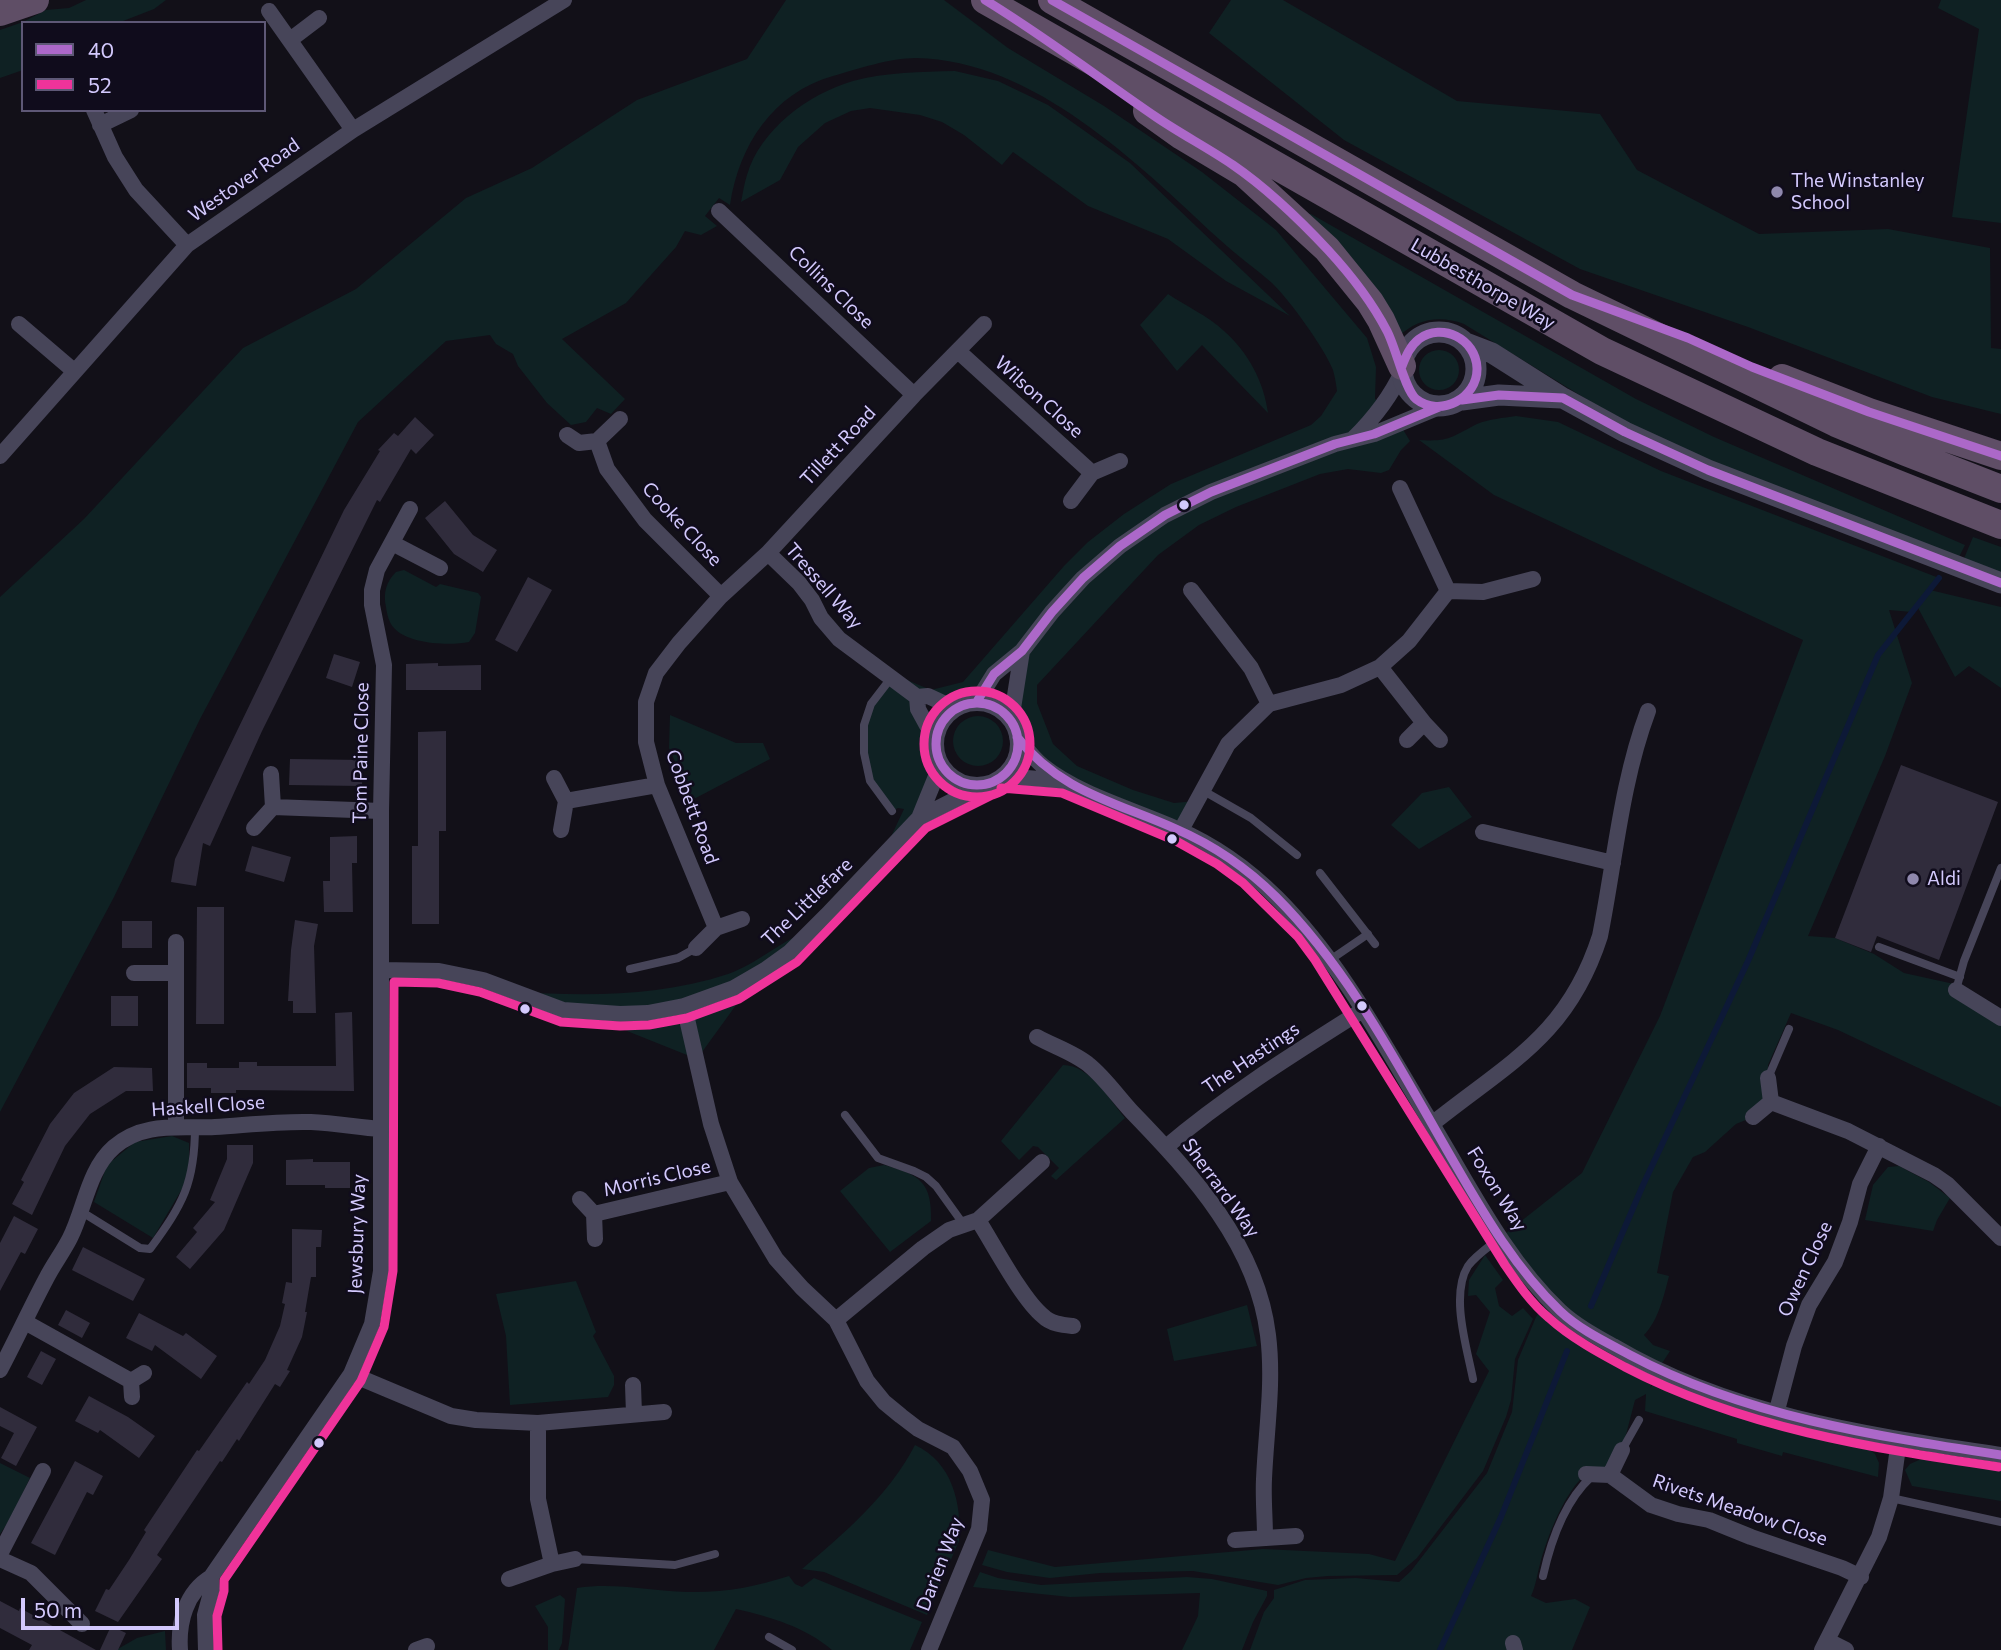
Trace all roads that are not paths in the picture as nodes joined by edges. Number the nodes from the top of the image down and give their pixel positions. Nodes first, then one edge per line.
1 (35, 0) edge
2 (564, 0) edge
3 (1052, 0) edge
4 (990, 3) edge
5 (269, 10) dead end
6 (0, 12) edge
7 (318, 18) dead end
8 (290, 40) junction
9 (122, 112) edge
10 (97, 118) edge
11 (353, 130) junction
12 (719, 211) dead end
13 (187, 245) junction
14 (1572, 295) junction
15 (19, 324) dead end
16 (984, 324) dead end
17 (1466, 343) junction
18 (958, 351) junction
19 (1402, 369) junction
20 (74, 371) junction
21 (914, 395) junction
22 (1563, 398) junction
23 (1462, 400) junction
24 (1439, 407) junction
25 (620, 419) dead end
26 (567, 435) dead end
27 (1354, 438) junction
28 (597, 441) junction
29 (0, 456) edge
30 (2001, 456) edge
31 (1120, 461) dead end
32 (1092, 473) junction
33 (1400, 488) dead end
34 (2001, 489) edge
35 (1071, 501) dead end
36 (410, 509) dead end
37 (2001, 525) edge
38 (392, 543) junction
39 (768, 553) junction
40 (440, 568) dead end
41 (1533, 579) dead end
42 (2001, 583) edge
43 (1191, 590) dead end
44 (1448, 591) junction
45 (721, 596) junction
46 (1022, 651) junction
47 (1380, 667) junction
48 (891, 678) junction
49 (917, 698) junction
50 (976, 703) junction
51 (1269, 704) junction
52 (956, 709) junction
53 (1648, 711) dead end
54 (1011, 721) junction
55 (1424, 723) junction
56 (1017, 737) junction
57 (1407, 740) dead end
58 (1440, 740) dead end
59 (936, 742) junction
60 (942, 764) junction
61 (271, 774) dead end
62 (1002, 776) junction
63 (554, 778) dead end
64 (1065, 781) junction
65 (986, 784) junction
66 (657, 785) junction
67 (1202, 790) junction
68 (566, 801) junction
69 (273, 807) junction
70 (381, 811) junction
71 (892, 811) dead end
72 (919, 818) junction
73 (254, 828) dead end
74 (561, 830) dead end
75 (1181, 830) junction
76 (1483, 832) dead end
77 (1297, 855) dead end
78 (1613, 863) junction
79 (2001, 868) edge
80 (1321, 873) dead end
81 (742, 919) dead end
82 (716, 928) junction
83 (1368, 934) junction
84 (176, 942) dead end
85 (1375, 944) dead end
86 (1879, 947) dead end
87 (696, 948) joint
88 (1330, 960) junction
89 (630, 969) dead end
90 (382, 970) junction
91 (134, 973) dead end
92 (176, 973) junction
93 (1958, 984) junction
94 (684, 1006) junction
95 (1363, 1010) junction
96 (2001, 1018) edge
97 (1789, 1029) dead end
98 (1037, 1037) dead end
99 (1768, 1078) joint
100 (1771, 1102) junction
101 (845, 1115) dead end
102 (1753, 1117) dead end
103 (1432, 1124) junction
104 (176, 1126) junction
105 (195, 1126) junction
106 (380, 1129) junction
107 (1879, 1146) junction
108 (1166, 1147) junction
109 (1041, 1162) dead end
110 (730, 1182) junction
111 (580, 1199) dead end
112 (82, 1212) junction
113 (594, 1214) junction
114 (971, 1223) junction
115 (1501, 1237) junction
116 (2001, 1238) edge
117 (595, 1239) dead end
118 (836, 1321) junction
119 (25, 1322) junction
120 (1073, 1326) dead end
121 (0, 1370) edge
122 (351, 1374) junction
123 (1473, 1379) dead end
124 (136, 1384) dead end
125 (633, 1385) dead end
126 (664, 1412) dead end
127 (1776, 1413) junction
128 (635, 1414) junction
129 (1639, 1420) dead end
130 (538, 1423) junction
131 (1899, 1440) junction
132 (1622, 1450) joint
133 (2001, 1455) edge
134 (43, 1471) dead end
135 (1597, 1474) junction
136 (1891, 1497) junction
137 (2001, 1522) edge
138 (1296, 1536) dead end
139 (1265, 1538) junction
140 (1235, 1540) dead end
141 (715, 1555) dead end
142 (0, 1556) edge
143 (575, 1559) joint
144 (552, 1564) junction
145 (1543, 1576) dead end
146 (211, 1577) junction
147 (1861, 1577) junction
148 (509, 1579) dead end
149 (82, 1624) dead end
150 (769, 1637) dead end
151 (1825, 1646) edge
152 (180, 1650) edge
153 (206, 1650) edge
154 (792, 1650) edge
155 (929, 1650) edge
156 (1846, 1650) edge

1 - 6 highway
2 - 11 street, Westover Road
3 - 14 highway, Lubbesthorpe Way
4 - 19 highway
4 - 37 highway, Lubbesthorpe Way
5 - 8 street
7 - 8 street
8 - 11 street
9 - 10 street
10 - 13 street
11 - 13 street, Westover Road
12 - 21 street, Collins Close
13 - 20 street, Westover Road
14 - 30 highway
14 - 34 highway, Lubbesthorpe Way
15 - 20 street
16 - 18 street, Tillett Road
17 - 19 street
17 - 22 street
17 - 23 street
18 - 21 street, Tillett Road
18 - 32 street, Wilson Close
19 - 24 street
19 - 27 street
20 - 29 street, Westover Road
21 - 39 street, Tillett Road
22 - 23 street
22 - 42 street
23 - 24 street
24 - 27 street
25 - 28 street
26 - 28 street
27 - 46 street
28 - 45 street, Cooke Close
31 - 32 street
32 - 35 street
33 - 44 street
36 - 38 street, Tom Paine Close
38 - 40 street
38 - 70 street, Tom Paine Close
39 - 45 street, Tillett Road
39 - 48 street, Tressell Way
41 - 44 street
43 - 51 street
44 - 47 street
45 - 66 street, Cobbett Road
46 - 50 street
46 - 54 street
47 - 51 street
47 - 55 street
48 - 49 street, Tressell Way
48 - 71 lane
49 - 52 street, Tressell Way
49 - 59 street
50 - 52 street
50 - 54 street
51 - 67 street
52 - 59 street
53 - 78 street
54 - 56 street
55 - 57 street
55 - 58 street
56 - 62 street
56 - 64 street, Foxon Way
59 - 60 street
60 - 65 street
60 - 72 street, The Littlefare
61 - 69 street
62 - 64 street, Foxon Way
62 - 65 street
63 - 68 street
64 - 75 street, Foxon Way
65 - 72 street, The Littlefare
66 - 68 street
66 - 82 street, Cobbett Road
67 - 75 street
67 - 77 lane
68 - 74 street
69 - 70 street
69 - 73 street
70 - 90 street, Tom Paine Close
72 - 94 street, The Littlefare
75 - 88 street, Foxon Way
76 - 78 street
78 - 103 street
79 - 93 lane
80 - 83 lane
81 - 82 street
82 - 87 street
83 - 85 lane
83 - 88 lane
84 - 92 street
86 - 93 lane
87 - 89 lane
88 - 95 street, Foxon Way
90 - 94 street, The Littlefare
90 - 106 street, Jewsbury Way
91 - 92 street
92 - 104 street
93 - 96 street
94 - 110 street, Darien Way
95 - 103 street, Foxon Way
95 - 108 street, The Hastings
97 - 99 lane
98 - 108 street, Sherrard Way
99 - 100 street
100 - 102 street
100 - 107 street
101 - 114 lane
103 - 115 street, Foxon Way
104 - 105 street, Haskell Close
104 - 112 street, Haskell Close
105 - 106 street, Haskell Close
105 - 112 lane
106 - 122 street, Jewsbury Way
107 - 116 street
107 - 127 street, Owen Close
108 - 139 street, Sherrard Way
109 - 114 street
110 - 113 street, Morris Close
110 - 118 street, Darien Way
111 - 113 street, Morris Close
112 - 119 street, Haskell Close
113 - 117 street, Morris Close
114 - 118 street
114 - 120 street
115 - 123 lane
115 - 127 street, Foxon Way
118 - 155 street, Darien Way
119 - 121 street, Haskell Close
119 - 124 street
122 - 130 street
122 - 146 street, Jewsbury Way
125 - 128 street
126 - 128 street
127 - 131 street, Foxon Way
128 - 130 street
129 - 132 lane
130 - 144 street
131 - 133 street, Foxon Way
131 - 136 street
132 - 135 street
134 - 142 street
135 - 145 lane
135 - 147 street, Rivets Meadow Close
136 - 137 lane
136 - 147 street
138 - 139 street
139 - 140 street
141 - 143 lane
142 - 149 street
143 - 144 street
144 - 148 street
146 - 152 street, Jewsbury Way
146 - 153 street, Jewsbury Way
147 - 151 street
150 - 154 lane
151 - 156 street

